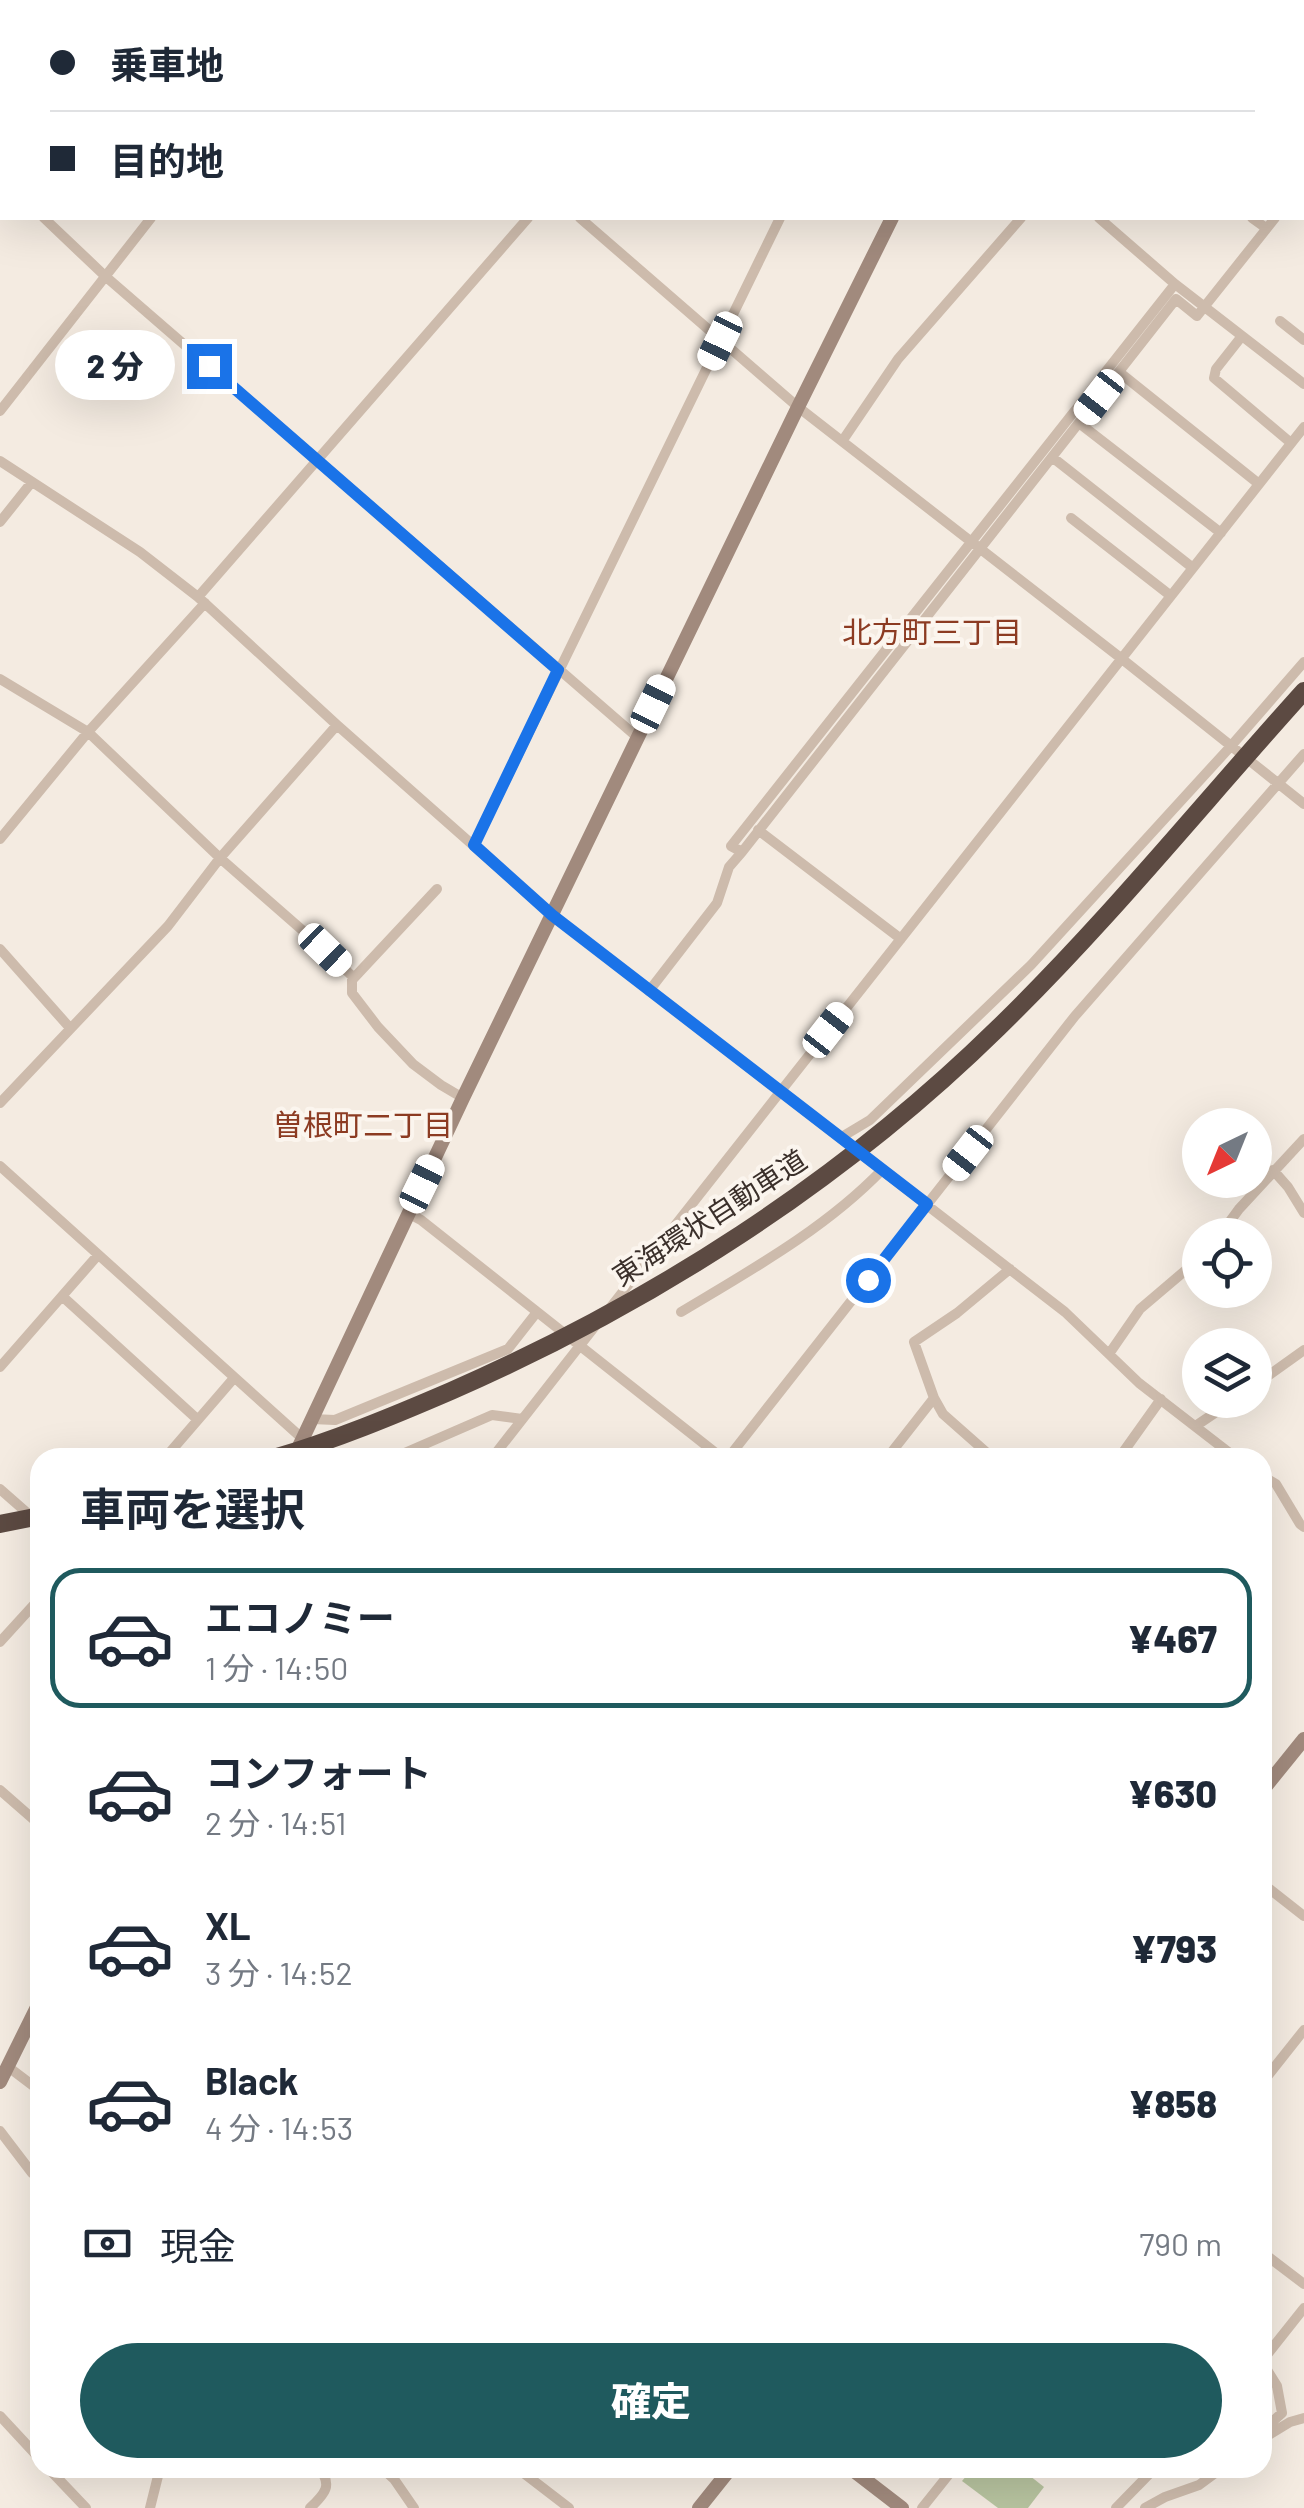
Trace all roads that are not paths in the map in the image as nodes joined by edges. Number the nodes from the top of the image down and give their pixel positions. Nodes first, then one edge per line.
1 (46, 220) edge
2 (149, 220) edge
3 (526, 220) edge
4 (582, 220) edge
5 (779, 220) edge
6 (891, 220) edge
7 (1019, 220) edge
8 (1101, 220) edge
9 (1255, 220) edge
10 (1272, 220) edge
11 (1266, 228) junction
12 (105, 276) junction
13 (1175, 284) junction
14 (1204, 308) junction
15 (1280, 321) dead end
16 (1242, 336) junction
17 (1304, 340) edge
18 (720, 341) junction
19 (1119, 372) junction
20 (1304, 384) edge
21 (798, 407) junction
22 (0, 412) edge
23 (1079, 422) junction
24 (1304, 426) edge
25 (843, 440) junction
26 (1292, 442) junction
27 (1052, 457) junction
28 (0, 461) edge
29 (318, 461) junction
30 (31, 483) junction
31 (1259, 484) junction
32 (1071, 518) dead end
33 (0, 522) edge
34 (1220, 533) junction
35 (976, 545) junction
36 (1193, 568) junction
37 (1171, 596) junction
38 (202, 600) junction
39 (1122, 658) junction
40 (1304, 662) edge
41 (558, 670) junction
42 (0, 679) edge
43 (1304, 692) edge
44 (337, 725) junction
45 (88, 732) junction
46 (637, 737) junction
47 (1231, 746) junction
48 (1304, 754) edge
49 (1277, 784) junction
50 (1304, 804) edge
51 (758, 830) junction
52 (0, 839) edge
53 (474, 845) junction
54 (742, 852) junction
55 (220, 858) junction
56 (438, 889) dead end
57 (552, 915) junction
58 (901, 939) junction
59 (0, 950) edge
60 (352, 980) junction
61 (650, 990) junction
62 (70, 1028) junction
63 (780, 1091) junction
64 (463, 1098) junction
65 (0, 1103) edge
66 (840, 1138) junction
67 (1304, 1140) edge
68 (0, 1166) edge
69 (882, 1170) junction
70 (1274, 1170) junction
71 (927, 1204) junction
72 (408, 1213) junction
73 (1304, 1213) edge
74 (1232, 1218) edge
75 (98, 1255) junction
76 (1010, 1269) junction
77 (1182, 1274) edge
78 (62, 1296) junction
79 (537, 1312) junction
80 (681, 1312) dead end
81 (580, 1346) junction
82 (1304, 1350) edge
83 (1109, 1354) junction
84 (0, 1366) edge
85 (1272, 1374) edge
86 (234, 1378) junction
87 (934, 1398) junction
88 (1161, 1398) junction
89 (1207, 1418) edge
90 (197, 1419) junction
91 (312, 1419) junction
92 (522, 1419) junction
93 (1197, 1425) junction
94 (302, 1439) junction
95 (172, 1448) edge
96 (298, 1448) edge
97 (302, 1448) edge
98 (312, 1448) edge
99 (416, 1448) edge
100 (500, 1448) edge
101 (712, 1448) edge
102 (733, 1448) edge
103 (896, 1448) edge
104 (981, 1448) edge
105 (1126, 1448) edge
106 (1224, 1448) edge
107 (1272, 1482) edge
108 (0, 1489) edge
109 (30, 1512) edge
110 (30, 1521) edge
111 (0, 1524) edge
112 (1304, 1526) edge
113 (30, 1609) edge
114 (0, 1642) edge
115 (1304, 1738) edge
116 (1272, 1779) edge
117 (0, 1790) edge
118 (30, 1816) edge
119 (1272, 1891) edge
120 (1304, 1916) edge
121 (30, 2030) edge
122 (1304, 2030) edge
123 (6, 2061) edge
124 (1272, 2070) edge
125 (0, 2082) edge
126 (30, 2082) edge
127 (0, 2132) edge
128 (30, 2167) edge
129 (1272, 2260) edge
130 (1304, 2284) edge
131 (1304, 2308) edge
132 (1272, 2349) edge
133 (1272, 2378) edge
134 (0, 2416) edge
135 (1304, 2418) edge
136 (1272, 2422) edge
137 (1272, 2433) edge
138 (30, 2448) edge
139 (58, 2478) edge
140 (158, 2478) edge
141 (326, 2478) edge
142 (393, 2478) edge
143 (531, 2478) edge
144 (722, 2478) edge
145 (863, 2478) edge
146 (946, 2478) edge
147 (1145, 2478) edge
148 (1208, 2478) edge
149 (86, 2508) edge
150 (150, 2508) edge
151 (310, 2508) edge
152 (414, 2508) edge
153 (569, 2508) edge
154 (699, 2508) edge
155 (902, 2508) edge
156 (922, 2508) edge
157 (1116, 2508) edge
158 (1144, 2508) edge

1 - 12 street
2 - 12 street
3 - 29 street
4 - 18 street
5 - 18 street
6 - 21 street
7 - 25 street
8 - 13 street
9 - 11 street
10 - 11 street
11 - 14 street
12 - 22 street
12 - 29 street
13 - 14 street
13 - 35 street
14 - 16 street
14 - 19 street
15 - 17 street
16 - 20 street
16 - 26 street
18 - 21 street
18 - 41 street
19 - 23 street
19 - 31 street
21 - 25 street
21 - 46 street
23 - 27 street
23 - 34 street
24 - 26 street
25 - 35 street
26 - 31 street
27 - 35 street
27 - 36 street
28 - 30 street
29 - 38 street
29 - 41 street
30 - 33 street
30 - 38 street
31 - 34 street
32 - 37 street
34 - 36 street
35 - 39 street
35 - 51 street
35 - 54 street
36 - 37 street
37 - 39 street
38 - 44 street
38 - 45 street
39 - 47 street
39 - 58 street
40 - 47 street
41 - 46 street
41 - 53 street
42 - 45 street
43 - 97 highway, 東海環状自動車道, bridge
44 - 53 street
44 - 55 street
45 - 52 street
45 - 55 street
46 - 57 street
47 - 49 street
47 - 66 street
48 - 49 street
49 - 50 street
49 - 71 street
51 - 54 street
51 - 58 street
53 - 57 street
54 - 61 street
55 - 60 street
55 - 62 street
56 - 60 street
57 - 61 street
57 - 64 street
58 - 63 street
59 - 62 street
60 - 64 street
61 - 63 street
62 - 65 street
63 - 66 street
63 - 81 street
64 - 72 street
66 - 69 street
67 - 70 street
68 - 75 street
69 - 71 street
69 - 80 street
70 - 73 street
70 - 74 street
71 - 76 street
71 - 102 street
72 - 79 street
72 - 91 street
75 - 78 street
75 - 86 street
76 - 83 street
76 - 87 street
77 - 83 street
78 - 84 street
78 - 90 street
79 - 81 street
79 - 91 street
81 - 92 street
81 - 101 street
82 - 85 street
83 - 88 street
86 - 90 street
86 - 94 street
87 - 103 street
87 - 104 street
88 - 93 street
88 - 105 street
89 - 93 street
90 - 95 street
91 - 94 street
92 - 99 street
92 - 100 street
93 - 106 street
94 - 96 street
94 - 98 street
107 - 112 street
108 - 109 street
110 - 111 highway, bridge
113 - 114 street
115 - 116 street
117 - 118 street
119 - 120 street
121 - 123 street
122 - 124 street
123 - 125 street
123 - 126 street
127 - 128 street
129 - 130 street
131 - 132 street
133 - 136 street
134 - 138 street
135 - 137 street
139 - 149 street
140 - 150 street
141 - 151 street
142 - 152 street
143 - 153 street
144 - 154 street
145 - 155 street
146 - 156 street
147 - 157 street
148 - 158 street

